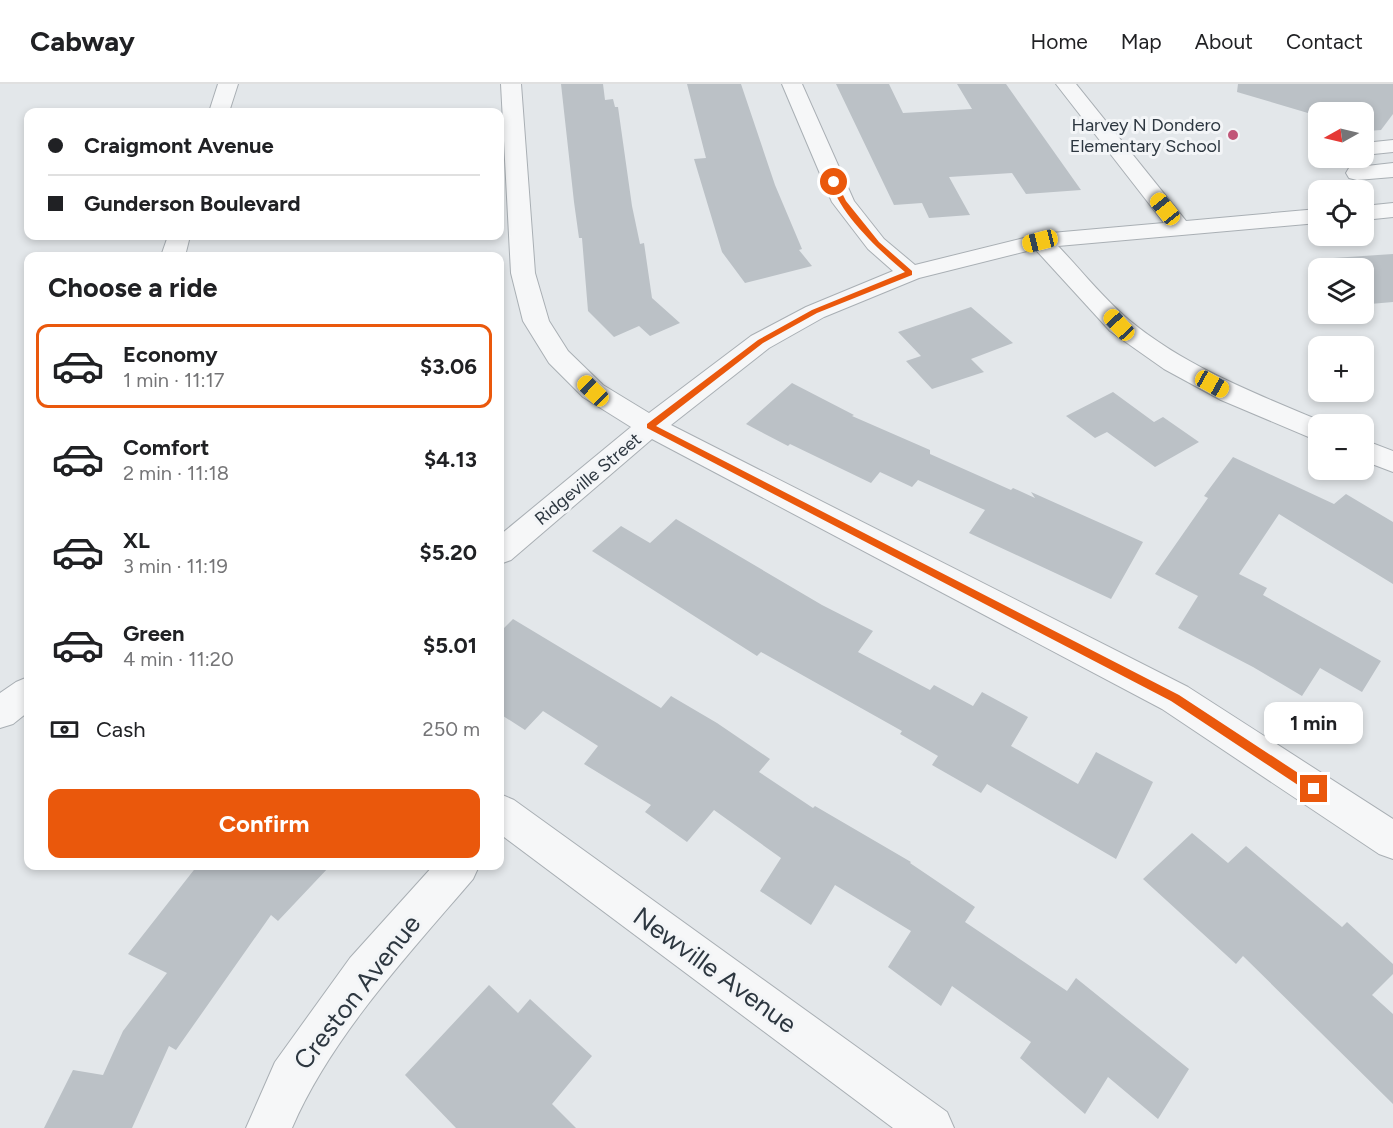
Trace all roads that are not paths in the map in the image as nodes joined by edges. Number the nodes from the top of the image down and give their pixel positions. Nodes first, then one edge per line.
1 (228, 84) edge
2 (511, 84) edge
3 (792, 84) edge
4 (1066, 84) edge
5 (220, 108) edge
6 (1393, 146) edge
7 (1374, 148) edge
8 (1393, 170) edge
9 (1357, 174) edge
10 (1393, 210) edge
11 (1374, 212) edge
12 (1308, 217) edge
13 (1179, 226) junction
14 (1040, 241) junction
15 (909, 273) junction
16 (650, 426) junction
17 (1308, 427) edge
18 (1374, 454) edge
19 (1393, 462) edge
20 (504, 549) edge
21 (24, 695) edge
22 (0, 713) edge
23 (504, 817) edge
24 (1393, 841) edge
25 (456, 870) edge
26 (269, 1128) edge
27 (931, 1128) edge

1 - 5 street
2 - 16 street
3 - 15 street
4 - 13 street
6 - 7 street
8 - 9 street
10 - 11 street
12 - 13 street, Ridgeville Street
13 - 14 street, Ridgeville Street
14 - 15 street, Ridgeville Street
14 - 17 street
15 - 16 street, Ridgeville Street
16 - 20 street, Ridgeville Street
16 - 24 street
18 - 19 street
21 - 22 street
23 - 27 street, Newville Avenue
25 - 26 street, Creston Avenue

